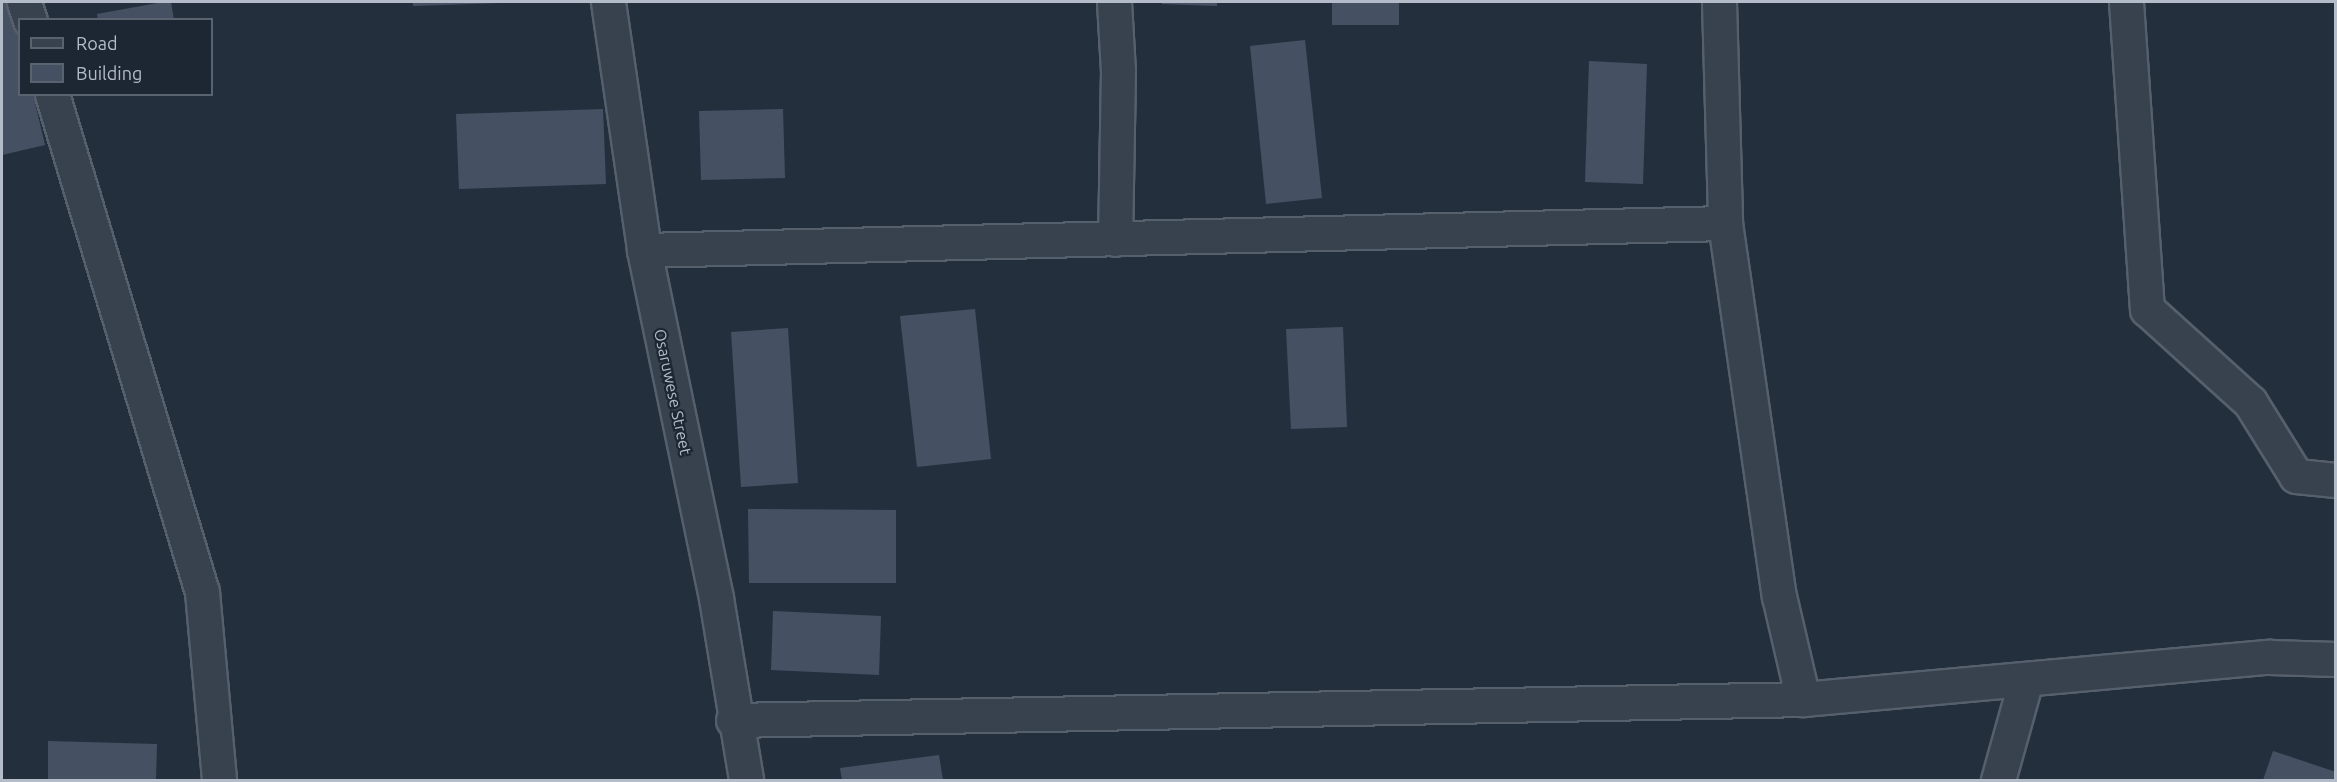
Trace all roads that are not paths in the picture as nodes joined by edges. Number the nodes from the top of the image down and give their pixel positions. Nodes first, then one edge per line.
1 (24, 2) edge
2 (608, 2) edge
3 (1114, 2) edge
4 (1719, 2) edge
5 (2126, 2) edge
6 (29, 18) edge
7 (53, 96) edge
8 (1725, 223) junction
9 (1115, 239) junction
10 (644, 250) junction
11 (2336, 480) edge
12 (2336, 659) edge
13 (2026, 680) junction
14 (1803, 699) junction
15 (733, 720) junction
16 (219, 780) edge
17 (746, 780) edge
18 (1998, 780) edge

1 - 6 street
2 - 10 street, Osaruwese Street
3 - 9 street
4 - 8 street
5 - 11 street
7 - 16 street
8 - 9 street
8 - 14 street
9 - 10 street
10 - 15 street, Osaruwese Street
12 - 13 street
13 - 14 street
13 - 18 street
14 - 15 street
15 - 17 street, Osaruwese Street

